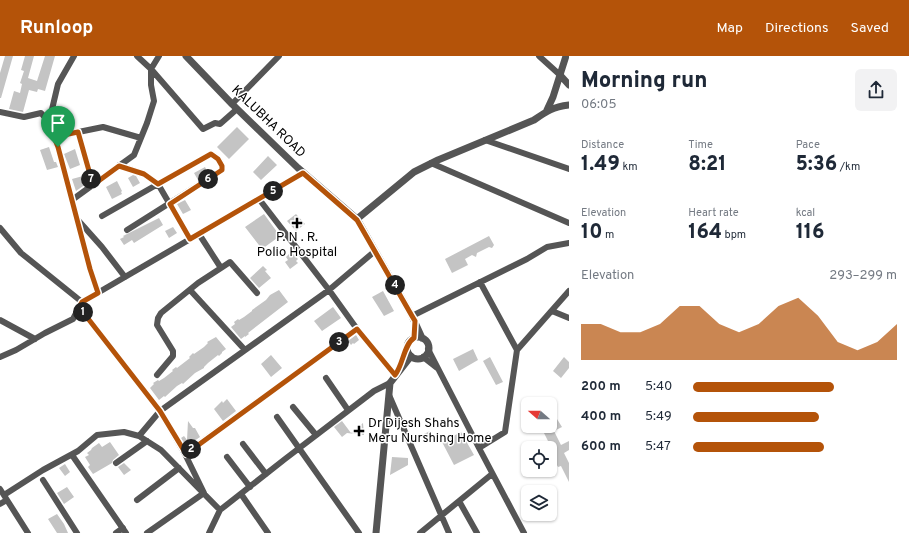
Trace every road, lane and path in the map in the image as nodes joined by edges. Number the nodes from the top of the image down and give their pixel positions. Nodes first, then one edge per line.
1 (74, 56) edge
2 (137, 56) edge
3 (159, 56) edge
4 (186, 56) edge
5 (279, 56) edge
6 (539, 56) edge
7 (566, 56) edge
8 (151, 69) junction
9 (560, 76) junction
10 (569, 85) edge
11 (569, 105) edge
12 (234, 106) junction
13 (547, 110) junction
14 (0, 112) edge
15 (49, 122) junction
16 (78, 132) junction
17 (54, 137) junction
18 (141, 138) junction
19 (486, 140) junction
20 (431, 163) junction
21 (119, 166) junction
22 (569, 170) edge
23 (303, 173) junction
24 (158, 184) junction
25 (93, 185) junction
26 (259, 199) junction
27 (72, 200) junction
28 (170, 204) junction
29 (102, 216) dead end
30 (76, 218) junction
31 (357, 220) junction
32 (569, 223) edge
33 (0, 228) edge
34 (127, 230) dead end
35 (199, 234) junction
36 (190, 239) junction
37 (569, 243) edge
38 (375, 251) junction
39 (221, 268) junction
40 (125, 277) junction
41 (480, 282) junction
42 (190, 290) junction
43 (329, 290) junction
44 (569, 291) edge
45 (257, 292) dead end
46 (98, 293) junction
47 (81, 305) junction
48 (552, 311) junction
49 (414, 318) junction
50 (569, 318) edge
51 (0, 320) edge
52 (357, 329) junction
53 (414, 338) junction
54 (422, 338) junction
55 (35, 339) junction
56 (407, 348) junction
57 (428, 348) junction
58 (245, 350) junction
59 (516, 350) junction
60 (411, 356) junction
61 (0, 357) edge
62 (423, 357) junction
63 (440, 370) junction
64 (397, 372) junction
65 (157, 375) dead end
66 (326, 378) dead end
67 (390, 383) junction
68 (389, 395) junction
69 (293, 407) dead end
70 (348, 410) junction
71 (160, 411) junction
72 (277, 418) dead end
73 (316, 435) junction
74 (139, 436) junction
75 (147, 441) junction
76 (243, 444) dead end
77 (299, 448) junction
78 (479, 448) junction
79 (186, 454) junction
80 (72, 455) junction
81 (226, 457) dead end
82 (116, 463) dead end
83 (180, 468) junction
84 (266, 474) junction
85 (492, 474) junction
86 (43, 480) dead end
87 (250, 486) junction
88 (204, 493) junction
89 (241, 494) junction
90 (4, 495) edge
91 (137, 500) dead end
92 (459, 501) junction
93 (0, 504) edge
94 (220, 510) junction
95 (441, 515) junction
96 (124, 530) edge
97 (28, 533) edge
98 (78, 533) edge
99 (116, 533) edge
100 (147, 533) edge
101 (209, 533) edge
102 (268, 533) edge
103 (359, 533) edge
104 (376, 533) edge
105 (421, 533) edge
106 (449, 533) edge
107 (477, 533) edge
108 (524, 533) edge

1 - 15 street
2 - 8 street
3 - 8 street
4 - 12 street, KALUBHA ROAD
5 - 12 street
6 - 9 street
7 - 9 street
8 - 12 street
8 - 18 street
9 - 10 street
9 - 13 street
11 - 13 street
12 - 23 street, KALUBHA ROAD
13 - 19 street
14 - 15 street
15 - 17 street
16 - 17 street
16 - 18 street
16 - 25 street
17 - 27 street
18 - 21 street
19 - 20 street
19 - 22 street
20 - 31 street
20 - 32 street
21 - 24 street
21 - 25 street
23 - 26 street
23 - 31 street, KALUBHA ROAD
24 - 28 street
24 - 28 street
24 - 29 street
25 - 27 street
26 - 35 street
26 - 43 street
27 - 30 street
28 - 34 street
28 - 36 street
30 - 40 street
30 - 46 street
31 - 38 street, KALUBHA ROAD
33 - 47 street
35 - 36 street
35 - 39 street
36 - 40 street
37 - 41 street
38 - 43 street
38 - 49 street, KALUBHA ROAD
39 - 42 street
39 - 45 street
40 - 46 street
41 - 49 street
41 - 59 street
42 - 58 street
42 - 65 street
43 - 52 street
43 - 58 street
44 - 48 street
46 - 47 street
47 - 55 street
47 - 71 street
48 - 50 street
48 - 59 street
49 - 53 street
49 - 54 street, KALUBHA ROAD
51 - 55 street
52 - 64 street
52 - 79 street
53 - 54 street
53 - 56 street
54 - 57 street
55 - 61 street
56 - 60 street
56 - 64 street
57 - 62 street
57 - 63 street
58 - 71 street
59 - 78 street
60 - 62 street
60 - 64 street
62 - 63 street
63 - 78 street
64 - 67 street
66 - 70 street
67 - 68 street
67 - 70 street
68 - 95 street
68 - 104 street
69 - 73 street
70 - 73 street
71 - 74 street
71 - 79 street
72 - 77 street
73 - 77 street
74 - 75 street
74 - 80 street
75 - 82 street
75 - 83 street
76 - 84 street
77 - 84 street
77 - 103 street
78 - 85 street
79 - 88 street
80 - 90 street
80 - 96 street
81 - 87 street
83 - 88 street
83 - 91 street
84 - 87 street
85 - 92 street
85 - 108 street
86 - 98 street
87 - 89 street
88 - 94 street
88 - 100 street
89 - 94 street
89 - 102 street
90 - 93 street
90 - 97 street
92 - 95 street
92 - 107 street
94 - 101 street
95 - 105 street
95 - 106 street
96 - 99 street

